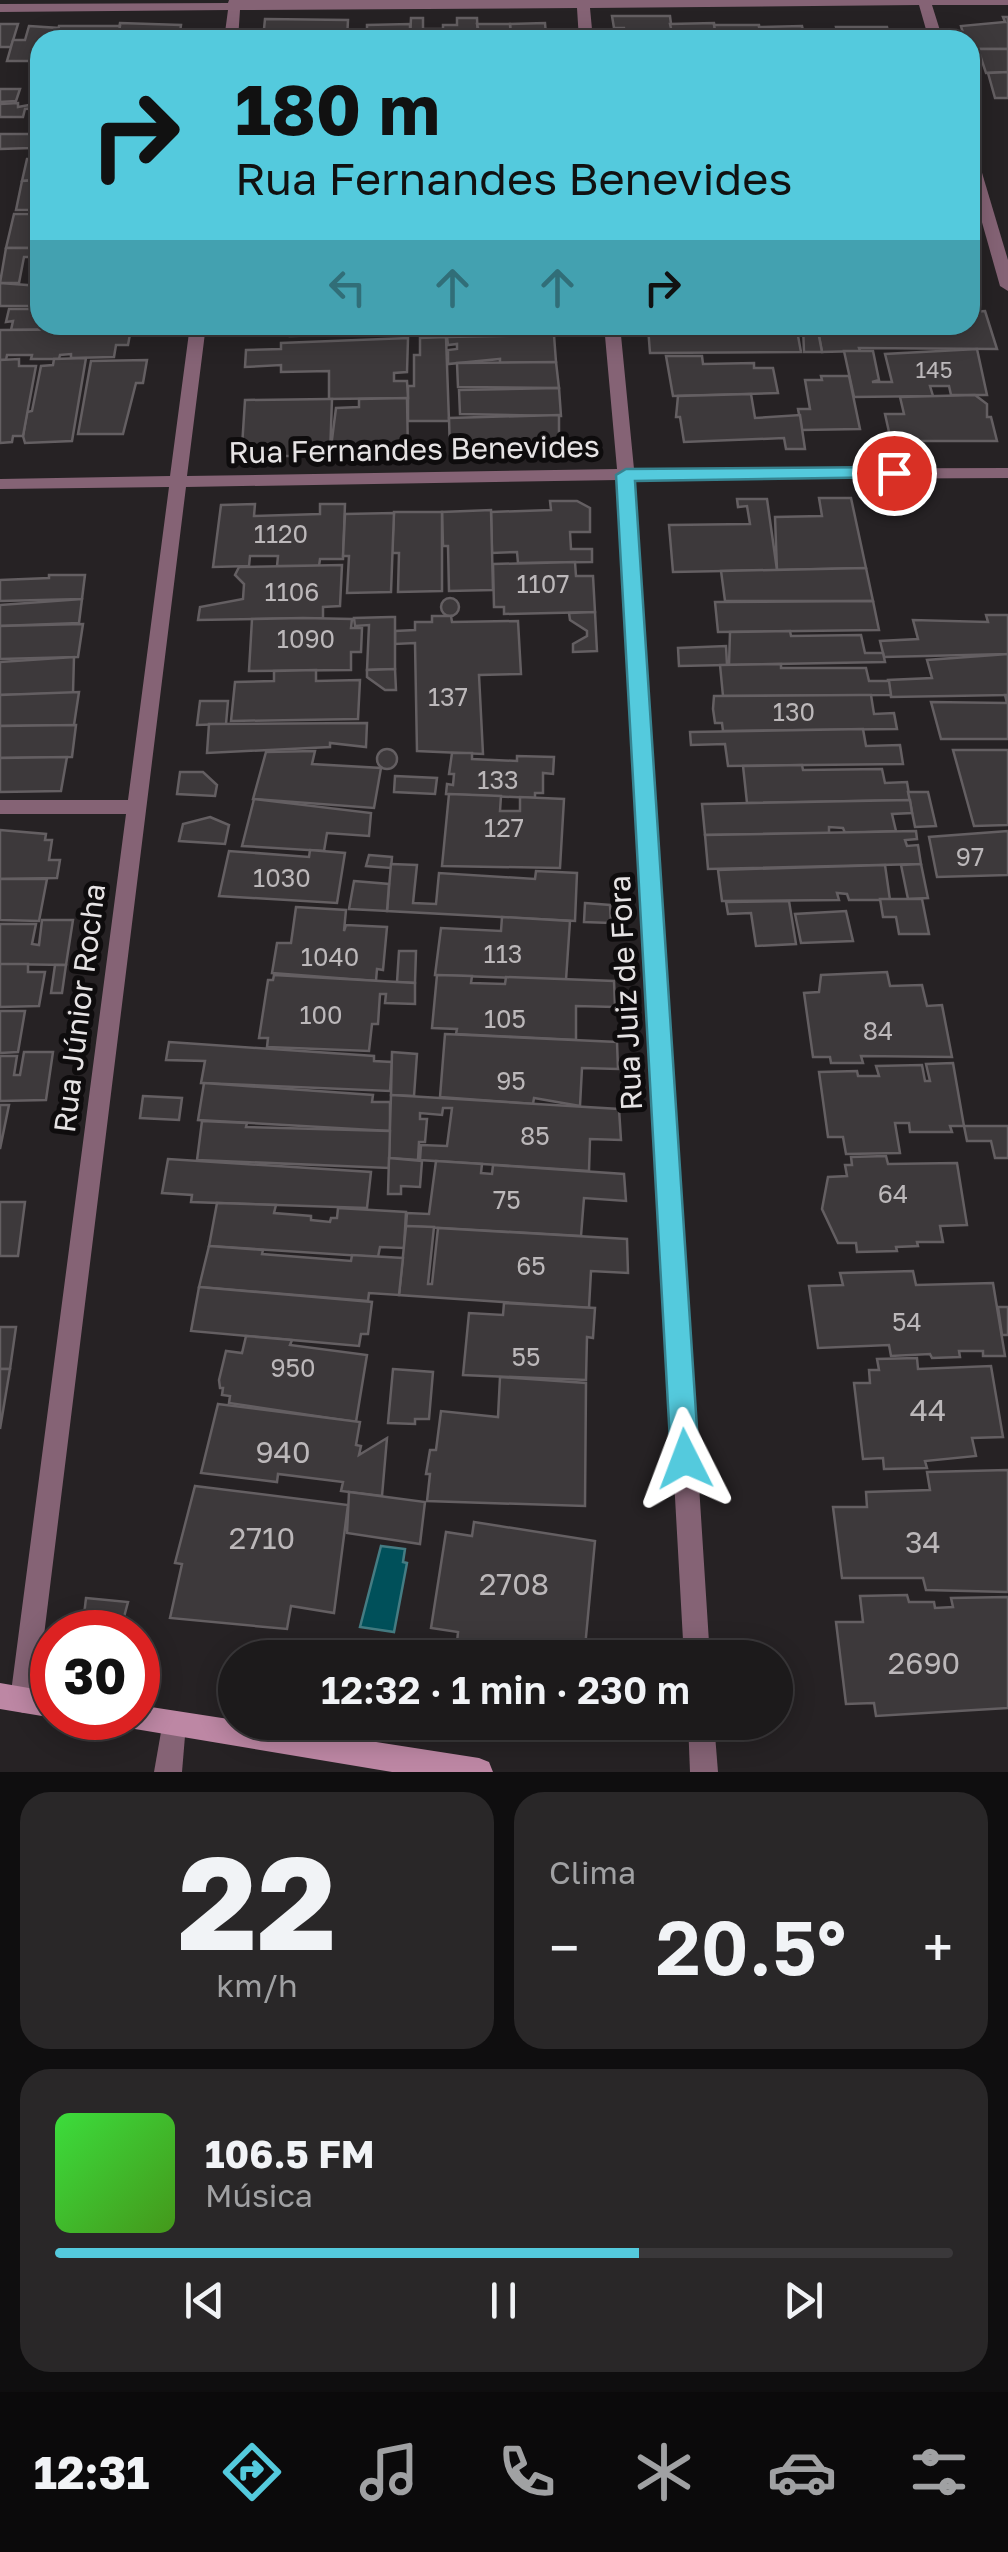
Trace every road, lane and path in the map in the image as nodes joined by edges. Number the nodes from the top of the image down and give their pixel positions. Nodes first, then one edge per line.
1 (583, 1) edge
2 (924, 1) edge
3 (1008, 1) edge
4 (235, 3) edge
5 (0, 8) edge
6 (232, 30) edge
7 (585, 30) edge
8 (933, 30) edge
9 (980, 190) edge
10 (1008, 286) edge
11 (197, 335) edge
12 (613, 335) edge
13 (1008, 473) edge
14 (626, 475) junction
15 (181, 479) junction
16 (0, 484) edge
17 (138, 806) junction
18 (0, 807) edge
19 (697, 1640) edge
20 (12, 1698) edge
21 (160, 1722) edge
22 (173, 1724) junction
23 (702, 1740) edge
24 (168, 1772) edge
25 (478, 1772) edge
26 (704, 1772) edge

1 - 2 street
1 - 4 street
1 - 7 street
2 - 3 street
2 - 8 street
4 - 5 street
4 - 6 street
9 - 10 street
11 - 15 street, Rua Júnior Rocha
12 - 14 street, Rua Juiz de Fora
13 - 14 street, Rua Fernandes Benevides
14 - 15 street, Rua Fernandes Benevides
14 - 19 street, Rua Juiz de Fora
15 - 16 street, Rua Fernandes Benevides
15 - 17 street, Rua Júnior Rocha
17 - 18 street
17 - 20 street, Rua Júnior Rocha
21 - 22 main road
22 - 24 street
22 - 25 main road
23 - 26 street

